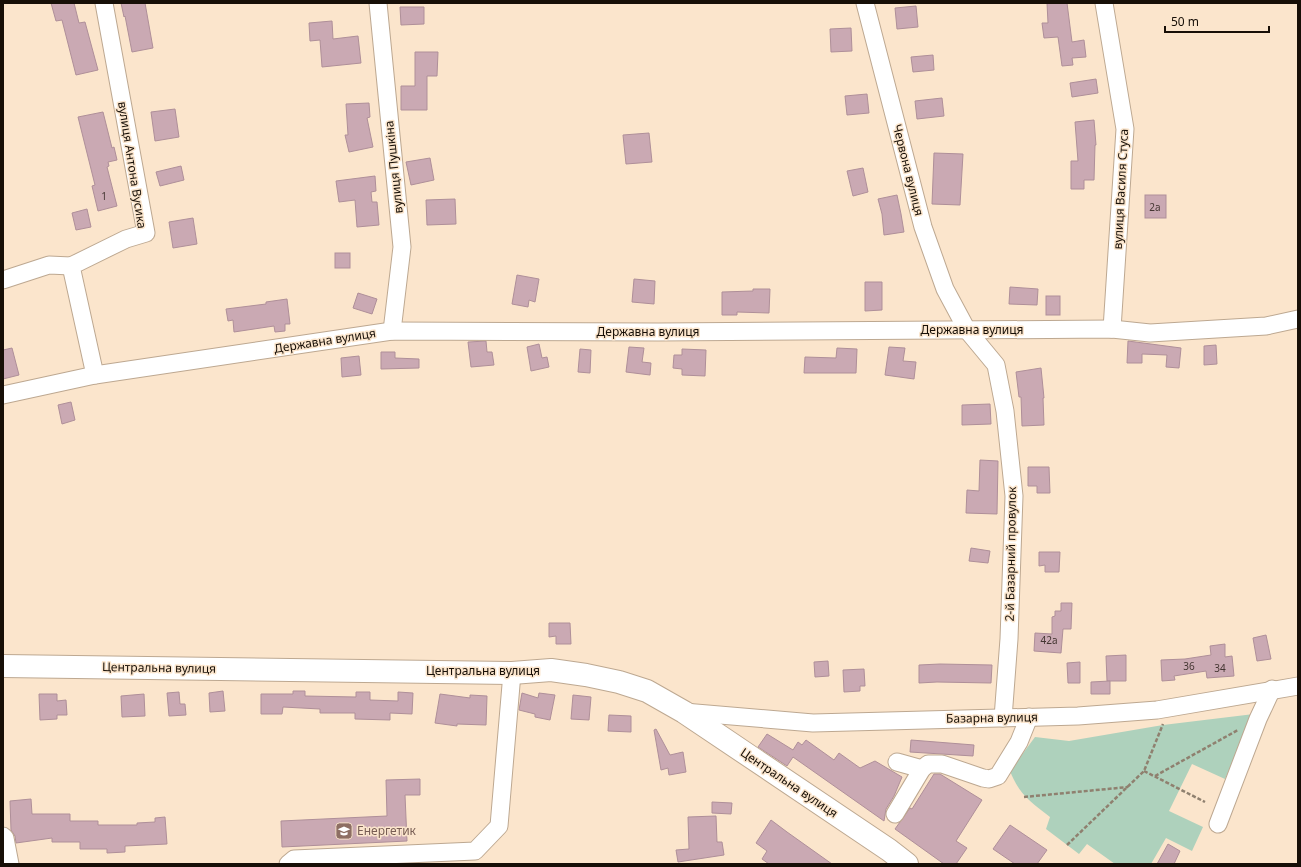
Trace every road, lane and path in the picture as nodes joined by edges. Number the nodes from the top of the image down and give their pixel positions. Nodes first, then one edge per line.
1 (104, 3) edge
2 (378, 3) edge
3 (865, 3) edge
4 (1104, 3) edge
5 (71, 266) junction
6 (3, 280) edge
7 (1298, 319) edge
8 (1112, 329) junction
9 (967, 330) junction
10 (392, 331) junction
11 (95, 375) junction
12 (3, 395) edge
13 (3, 666) edge
14 (512, 673) junction
15 (1298, 686) edge
16 (1272, 689) junction
17 (1165, 709) junction
18 (684, 712) junction
19 (1029, 717) junction
20 (1003, 718) junction
21 (1258, 719) junction
22 (897, 762) dead end
23 (922, 769) junction
24 (1144, 771) junction
25 (1155, 776) junction
26 (1128, 786) junction
27 (1024, 797) dead end
28 (1205, 802) dead end
29 (895, 814) dead end
30 (1218, 824) dead end
31 (3, 836) edge
32 (1067, 845) dead end
33 (10, 864) edge
34 (288, 864) edge
35 (907, 864) edge

1 - 5 street, вулиця Антона Вусика
2 - 10 street, вулиця Пушкіна
3 - 9 street, Червона вулиця
4 - 8 street, вулиця Василя Стуса
5 - 6 street
5 - 11 street
7 - 8 street, Державна вулиця
8 - 9 street, Державна вулиця
9 - 10 street, Державна вулиця
9 - 20 street, 2-й Базарний провулок
10 - 11 street, Державна вулиця
11 - 12 street, Державна вулиця
13 - 14 main road, Центральна вулиця
14 - 18 main road, Центральна вулиця
14 - 34 street
15 - 16 street, Базарна вулиця
16 - 17 street, Базарна вулиця
16 - 21 street
17 - 19 street, Базарна вулиця
17 - 24 path
18 - 20 street, Базарна вулиця
18 - 35 main road, Центральна вулиця
19 - 20 street, Базарна вулиця
19 - 23 street
21 - 25 path
21 - 30 street
22 - 23 street
23 - 29 street
24 - 25 path
24 - 26 path
25 - 28 path
26 - 27 path
26 - 32 path
31 - 33 street

